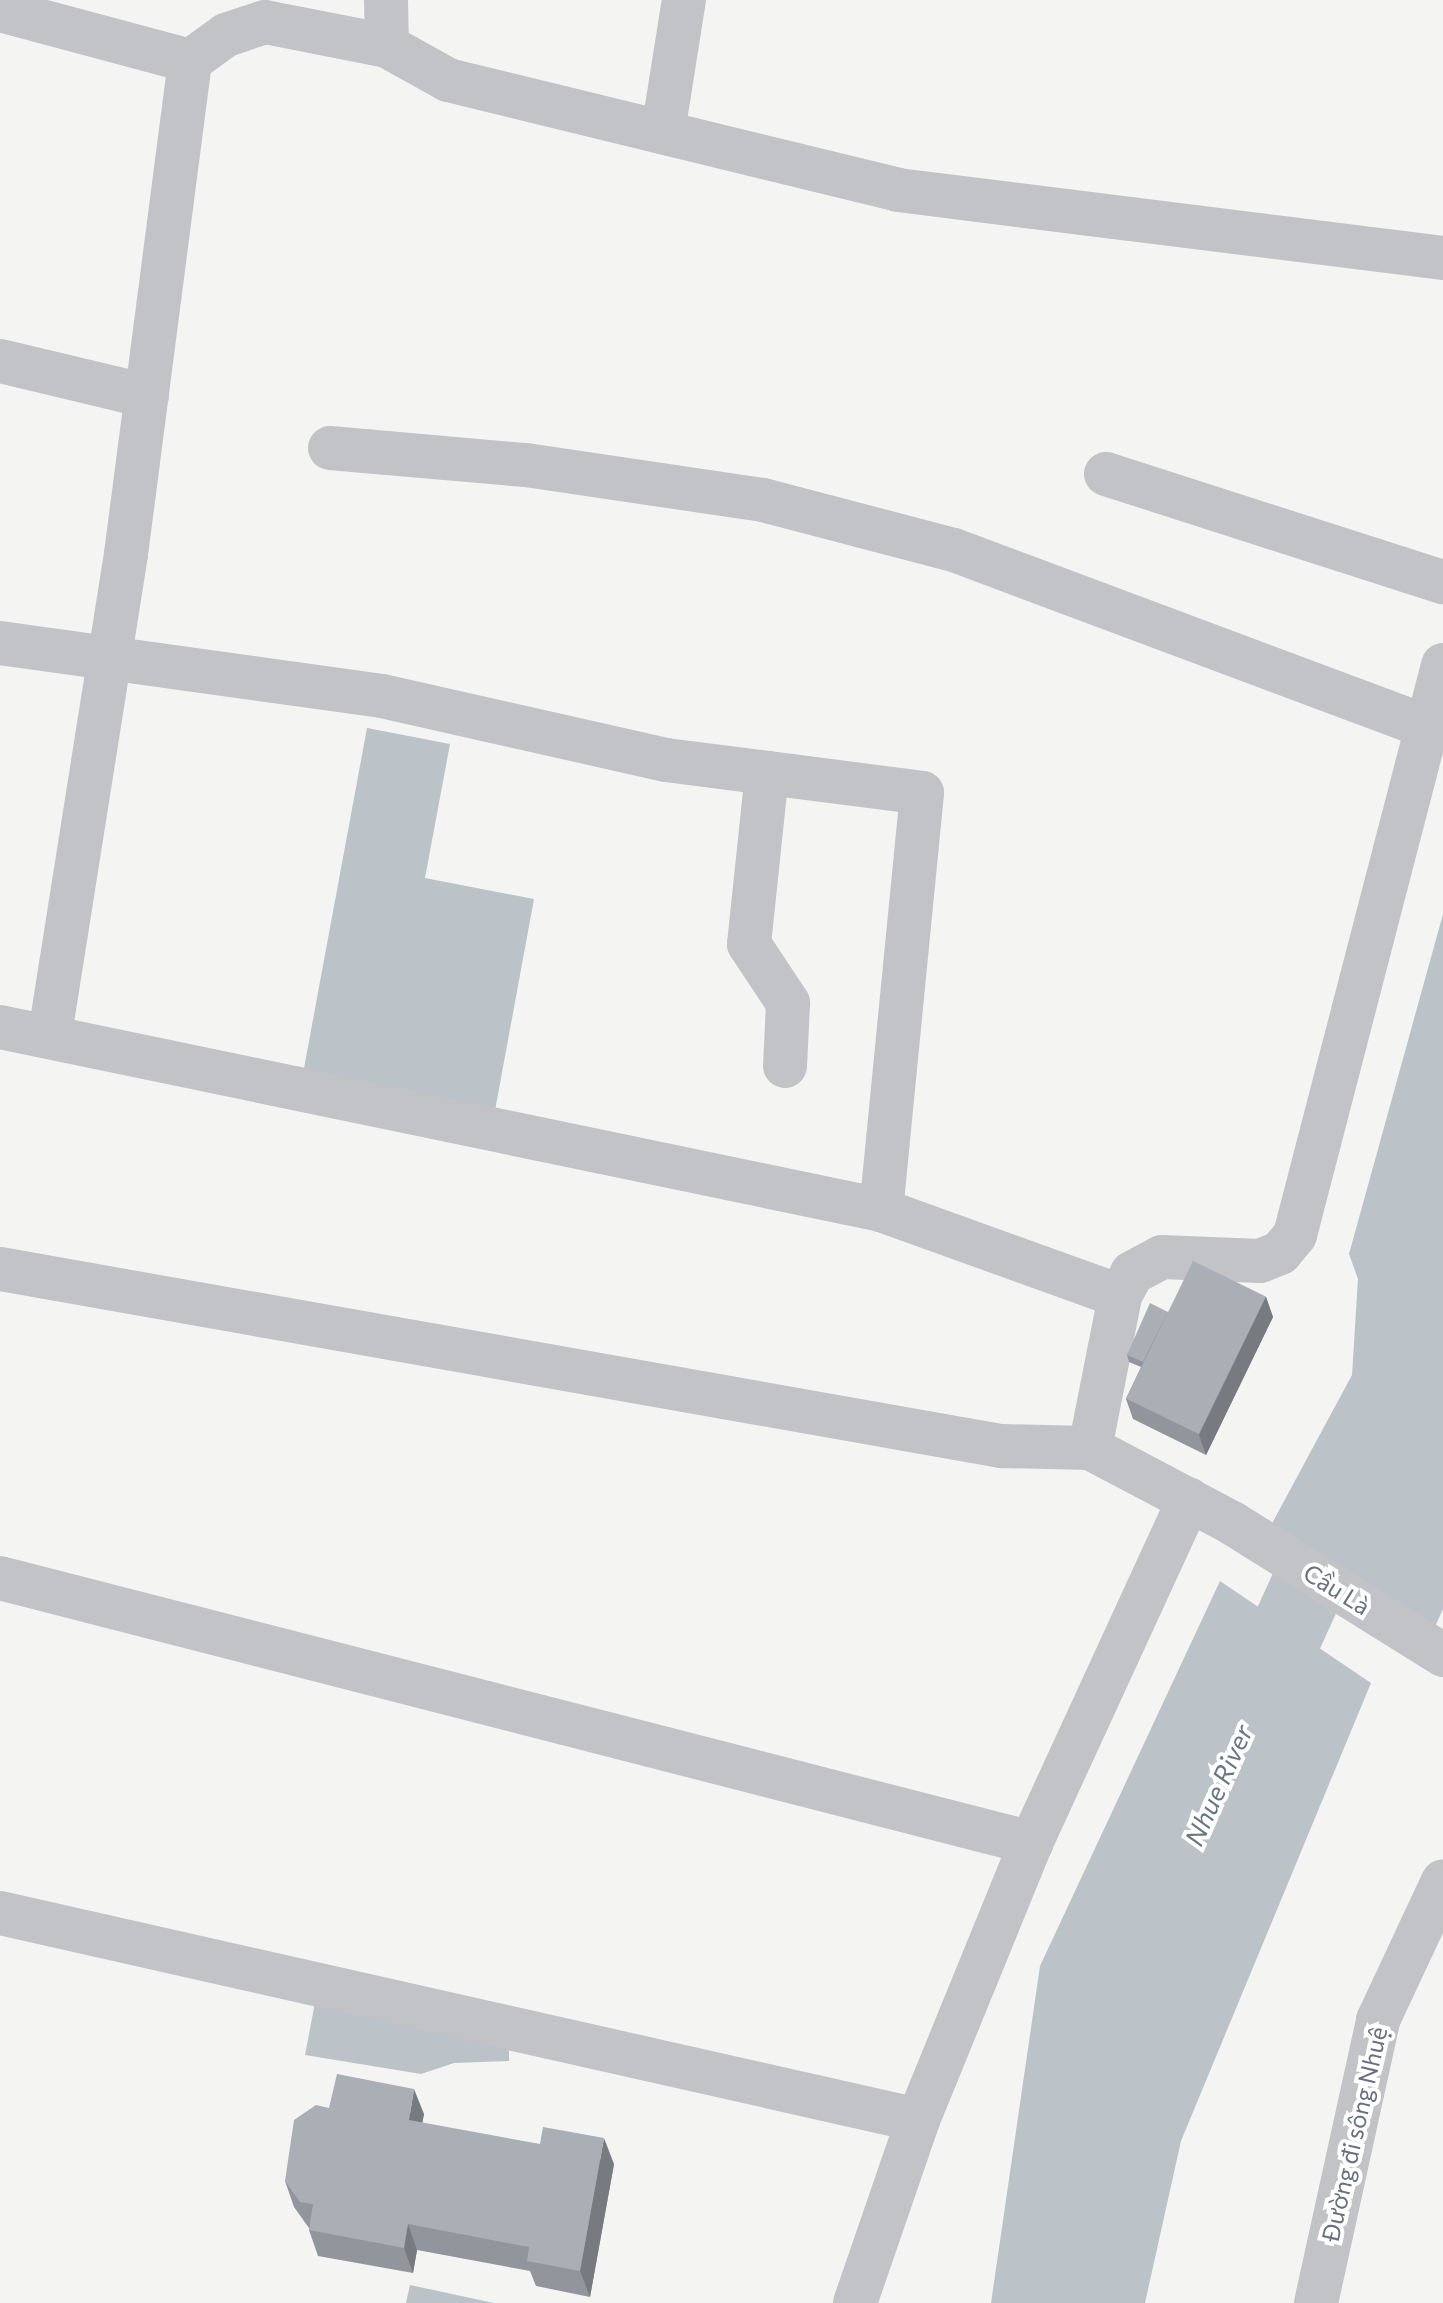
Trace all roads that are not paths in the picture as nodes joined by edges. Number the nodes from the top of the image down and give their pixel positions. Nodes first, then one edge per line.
1 (386, 0) edge
2 (684, 0) edge
3 (0, 10) edge
4 (387, 46) junction
5 (190, 61) junction
6 (663, 132) junction
7 (1443, 258) edge
8 (0, 361) edge
9 (147, 396) junction
10 (330, 448) dead end
11 (1106, 474) dead end
12 (1443, 582) edge
13 (0, 643) edge
14 (109, 659) junction
15 (1443, 665) edge
16 (1422, 725) junction
17 (767, 773) junction
18 (0, 1027) edge
19 (50, 1034) junction
20 (785, 1066) dead end
21 (881, 1210) junction
22 (0, 1269) edge
23 (1120, 1296) junction
24 (1090, 1448) junction
25 (1189, 1500) junction
26 (0, 1578) edge
27 (1443, 1655) edge
28 (1031, 1843) junction
29 (1443, 1881) edge
30 (0, 1913) edge
31 (918, 2120) junction
32 (855, 2303) edge
33 (1316, 2303) edge

1 - 4 street
2 - 6 street
3 - 5 street
4 - 5 street
4 - 6 street
5 - 9 street
6 - 7 street
8 - 9 street
9 - 14 street
10 - 16 street
11 - 12 street
13 - 14 street
14 - 17 street
14 - 19 street
15 - 16 street
16 - 23 street
17 - 20 street
17 - 21 street
18 - 19 street
19 - 21 street
21 - 23 street
22 - 24 street
23 - 24 street
24 - 25 street, Cầu Là
25 - 27 street, Cầu Là
25 - 28 street
26 - 28 street
28 - 31 street
29 - 33 street, Đường đi sông Nhuệ
30 - 31 street
31 - 32 street

